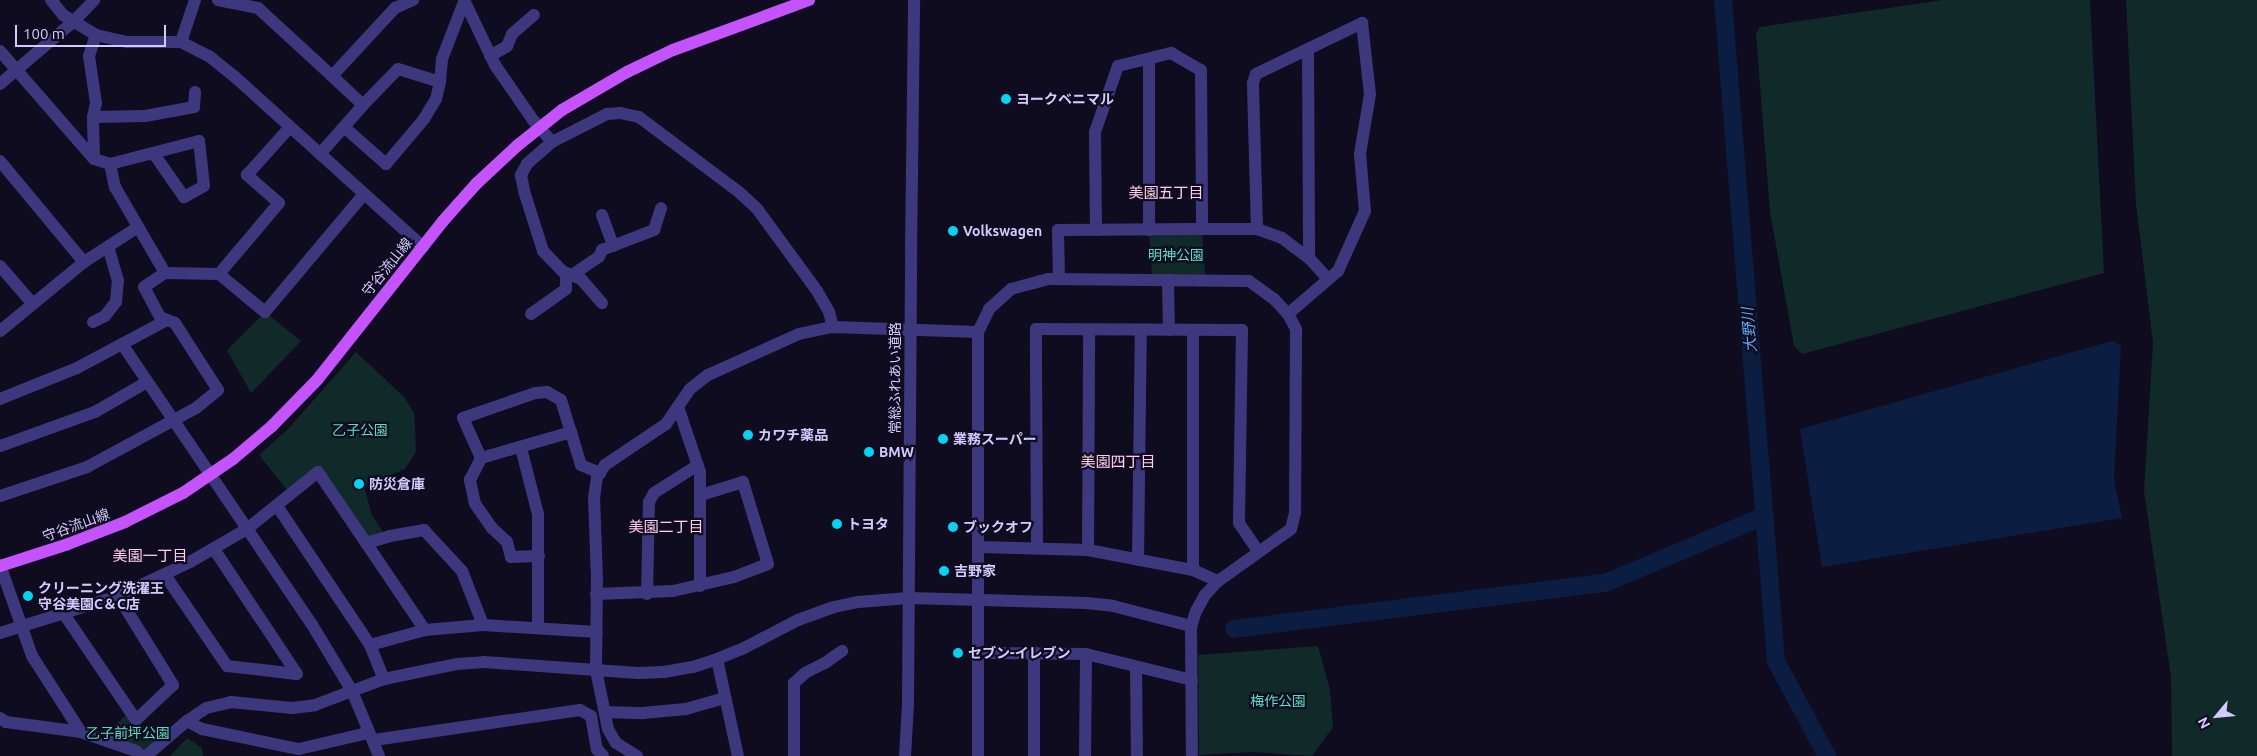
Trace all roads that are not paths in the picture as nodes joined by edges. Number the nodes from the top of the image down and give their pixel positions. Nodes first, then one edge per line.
1 (51, 0) edge
2 (94, 0) edge
3 (195, 0) edge
4 (218, 0) edge
5 (413, 0) edge
6 (809, 0) edge
7 (914, 0) edge
8 (464, 1) edge
9 (534, 15) dead end
10 (74, 22) junction
11 (96, 35) junction
12 (181, 42) junction
13 (1308, 49) junction
14 (0, 51) edge
15 (490, 56) junction
16 (1149, 58) junction
17 (16, 71) junction
18 (332, 76) junction
19 (440, 82) junction
20 (0, 84) edge
21 (194, 92) dead end
22 (364, 105) junction
23 (93, 117) junction
24 (290, 127) junction
25 (344, 127) junction
26 (539, 128) junction
27 (552, 142) junction
28 (154, 154) junction
29 (320, 154) junction
30 (94, 159) junction
31 (0, 161) edge
32 (110, 164) junction
33 (364, 194) junction
34 (661, 208) dead end
35 (602, 215) dead end
36 (138, 227) junction
37 (1202, 229) junction
38 (1257, 229) junction
39 (1096, 230) junction
40 (1149, 230) junction
41 (613, 246) junction
42 (108, 247) junction
43 (423, 247) junction
44 (1309, 258) junction
45 (84, 262) junction
46 (0, 266) edge
47 (165, 273) junction
48 (219, 274) junction
49 (569, 274) junction
50 (1059, 279) junction
51 (1328, 279) junction
52 (1168, 280) junction
53 (32, 303) junction
54 (602, 303) dead end
55 (531, 314) dead end
56 (1288, 314) junction
57 (168, 320) junction
58 (93, 322) dead end
59 (832, 327) junction
60 (910, 329) junction
61 (1089, 330) junction
62 (1141, 330) junction
63 (1169, 330) junction
64 (1193, 330) junction
65 (0, 331) edge
66 (978, 332) junction
67 (122, 344) junction
68 (147, 382) junction
69 (0, 398) edge
70 (678, 407) junction
71 (173, 420) junction
72 (572, 432) junction
73 (0, 446) edge
74 (521, 448) junction
75 (481, 458) junction
76 (698, 465) junction
77 (600, 472) junction
78 (210, 476) junction
79 (701, 495) junction
80 (0, 496) edge
81 (277, 506) junction
82 (247, 529) junction
83 (366, 544) junction
84 (978, 547) junction
85 (1037, 548) junction
86 (214, 549) junction
87 (1088, 550) junction
88 (1258, 551) junction
89 (538, 556) junction
90 (1138, 560) junction
91 (0, 566) edge
92 (1193, 570) junction
93 (165, 575) junction
94 (1218, 581) junction
95 (700, 586) junction
96 (596, 594) junction
97 (647, 594) junction
98 (118, 596) junction
99 (909, 598) junction
100 (978, 599) junction
101 (64, 614) junction
102 (483, 625) junction
103 (21, 626) junction
104 (1191, 626) junction
105 (538, 628) junction
106 (425, 630) junction
107 (597, 632) junction
108 (0, 633) edge
109 (370, 645) junction
110 (842, 651) dead end
111 (1034, 652) junction
112 (978, 653) junction
113 (1086, 654) junction
114 (717, 660) junction
115 (1136, 667) junction
116 (596, 670) junction
117 (384, 679) junction
118 (1192, 680) junction
119 (352, 691) junction
120 (725, 698) junction
121 (604, 712) junction
122 (0, 718) edge
123 (186, 721) junction
124 (80, 732) junction
125 (371, 736) junction
126 (299, 752) edge
127 (141, 756) edge
128 (146, 756) edge
129 (379, 756) edge
130 (603, 756) edge
131 (637, 756) edge
132 (738, 756) edge
133 (794, 756) edge
134 (905, 756) edge
135 (978, 756) edge
136 (1034, 756) edge
137 (1085, 756) edge
138 (1137, 756) edge
139 (1192, 756) edge

1 - 10 street
2 - 10 street
3 - 12 street
4 - 18 street
5 - 18 street
6 - 26 main road, 守谷流山線
7 - 60 street, 常総ふれあい道路
8 - 15 street
8 - 19 street
9 - 15 street
10 - 11 street
10 - 17 street
11 - 12 street
11 - 23 street
12 - 24 street
13 - 38 street
13 - 44 street
13 - 51 street
14 - 17 street
15 - 26 street
16 - 37 street
16 - 39 street
16 - 40 street
17 - 20 street
17 - 30 street
18 - 22 street
19 - 22 street
19 - 25 street
21 - 23 street
22 - 25 street
23 - 30 street
24 - 29 street
24 - 48 street
25 - 29 street
26 - 27 street
26 - 43 main road, 守谷流山線
27 - 49 street
27 - 59 street
28 - 28 street
28 - 32 street
29 - 33 street
30 - 32 street
31 - 45 street
32 - 36 street
33 - 43 street
33 - 48 street
34 - 41 street
35 - 41 street
36 - 42 street
36 - 47 street
37 - 38 street
37 - 40 street
38 - 44 street
39 - 40 street
39 - 50 street
41 - 49 street
42 - 45 street
42 - 58 street
43 - 78 main road, 守谷流山線
44 - 51 street
45 - 53 street
46 - 53 street
47 - 48 street
47 - 57 street
49 - 54 street
49 - 55 street
50 - 52 street
50 - 66 street
51 - 56 street
52 - 56 street
52 - 63 street
53 - 65 street
56 - 88 street
57 - 67 street
57 - 71 street
59 - 60 street
59 - 70 street
60 - 66 street
60 - 99 street, 常総ふれあい道路
61 - 62 street
61 - 85 street
61 - 87 street
62 - 63 street
62 - 90 street
63 - 64 street
64 - 88 street
64 - 92 street
66 - 84 street
67 - 68 street
67 - 69 street
68 - 71 street
68 - 73 street
70 - 76 street
70 - 77 street
71 - 78 street
71 - 80 street
72 - 74 street
72 - 75 street
72 - 77 street
74 - 75 street
74 - 89 street
75 - 89 street
76 - 79 street
76 - 97 street
77 - 96 street
78 - 82 street
78 - 91 main road, 守谷流山線
79 - 95 street
79 - 95 street
81 - 82 street
81 - 83 street
81 - 109 street
82 - 86 street
82 - 119 street
83 - 102 street
83 - 106 street
84 - 85 street
84 - 100 street
85 - 87 street
86 - 93 street
86 - 93 street
87 - 90 street
88 - 94 street
89 - 105 street
90 - 92 street
91 - 103 street
92 - 94 street
93 - 98 street
94 - 104 street
95 - 97 street
96 - 97 street
96 - 107 street
98 - 101 street
98 - 101 street
99 - 100 street
99 - 114 street
99 - 134 street, 常総ふれあい道路
100 - 104 street
100 - 112 street
101 - 103 street
102 - 105 street
102 - 106 street
103 - 108 street
103 - 124 street
104 - 118 street
105 - 107 street
106 - 109 street
107 - 116 street
109 - 117 street
110 - 133 street
111 - 112 street
111 - 113 street
111 - 136 street
112 - 135 street
113 - 115 street
113 - 137 street
114 - 116 street
114 - 120 street
115 - 118 street
115 - 138 street
116 - 117 street
116 - 121 street
117 - 119 street
118 - 139 street
119 - 123 street
119 - 125 street
120 - 121 street
120 - 132 street
121 - 131 street
122 - 124 street
123 - 126 street
123 - 128 street
124 - 127 street
125 - 126 street
125 - 129 street
125 - 130 street

